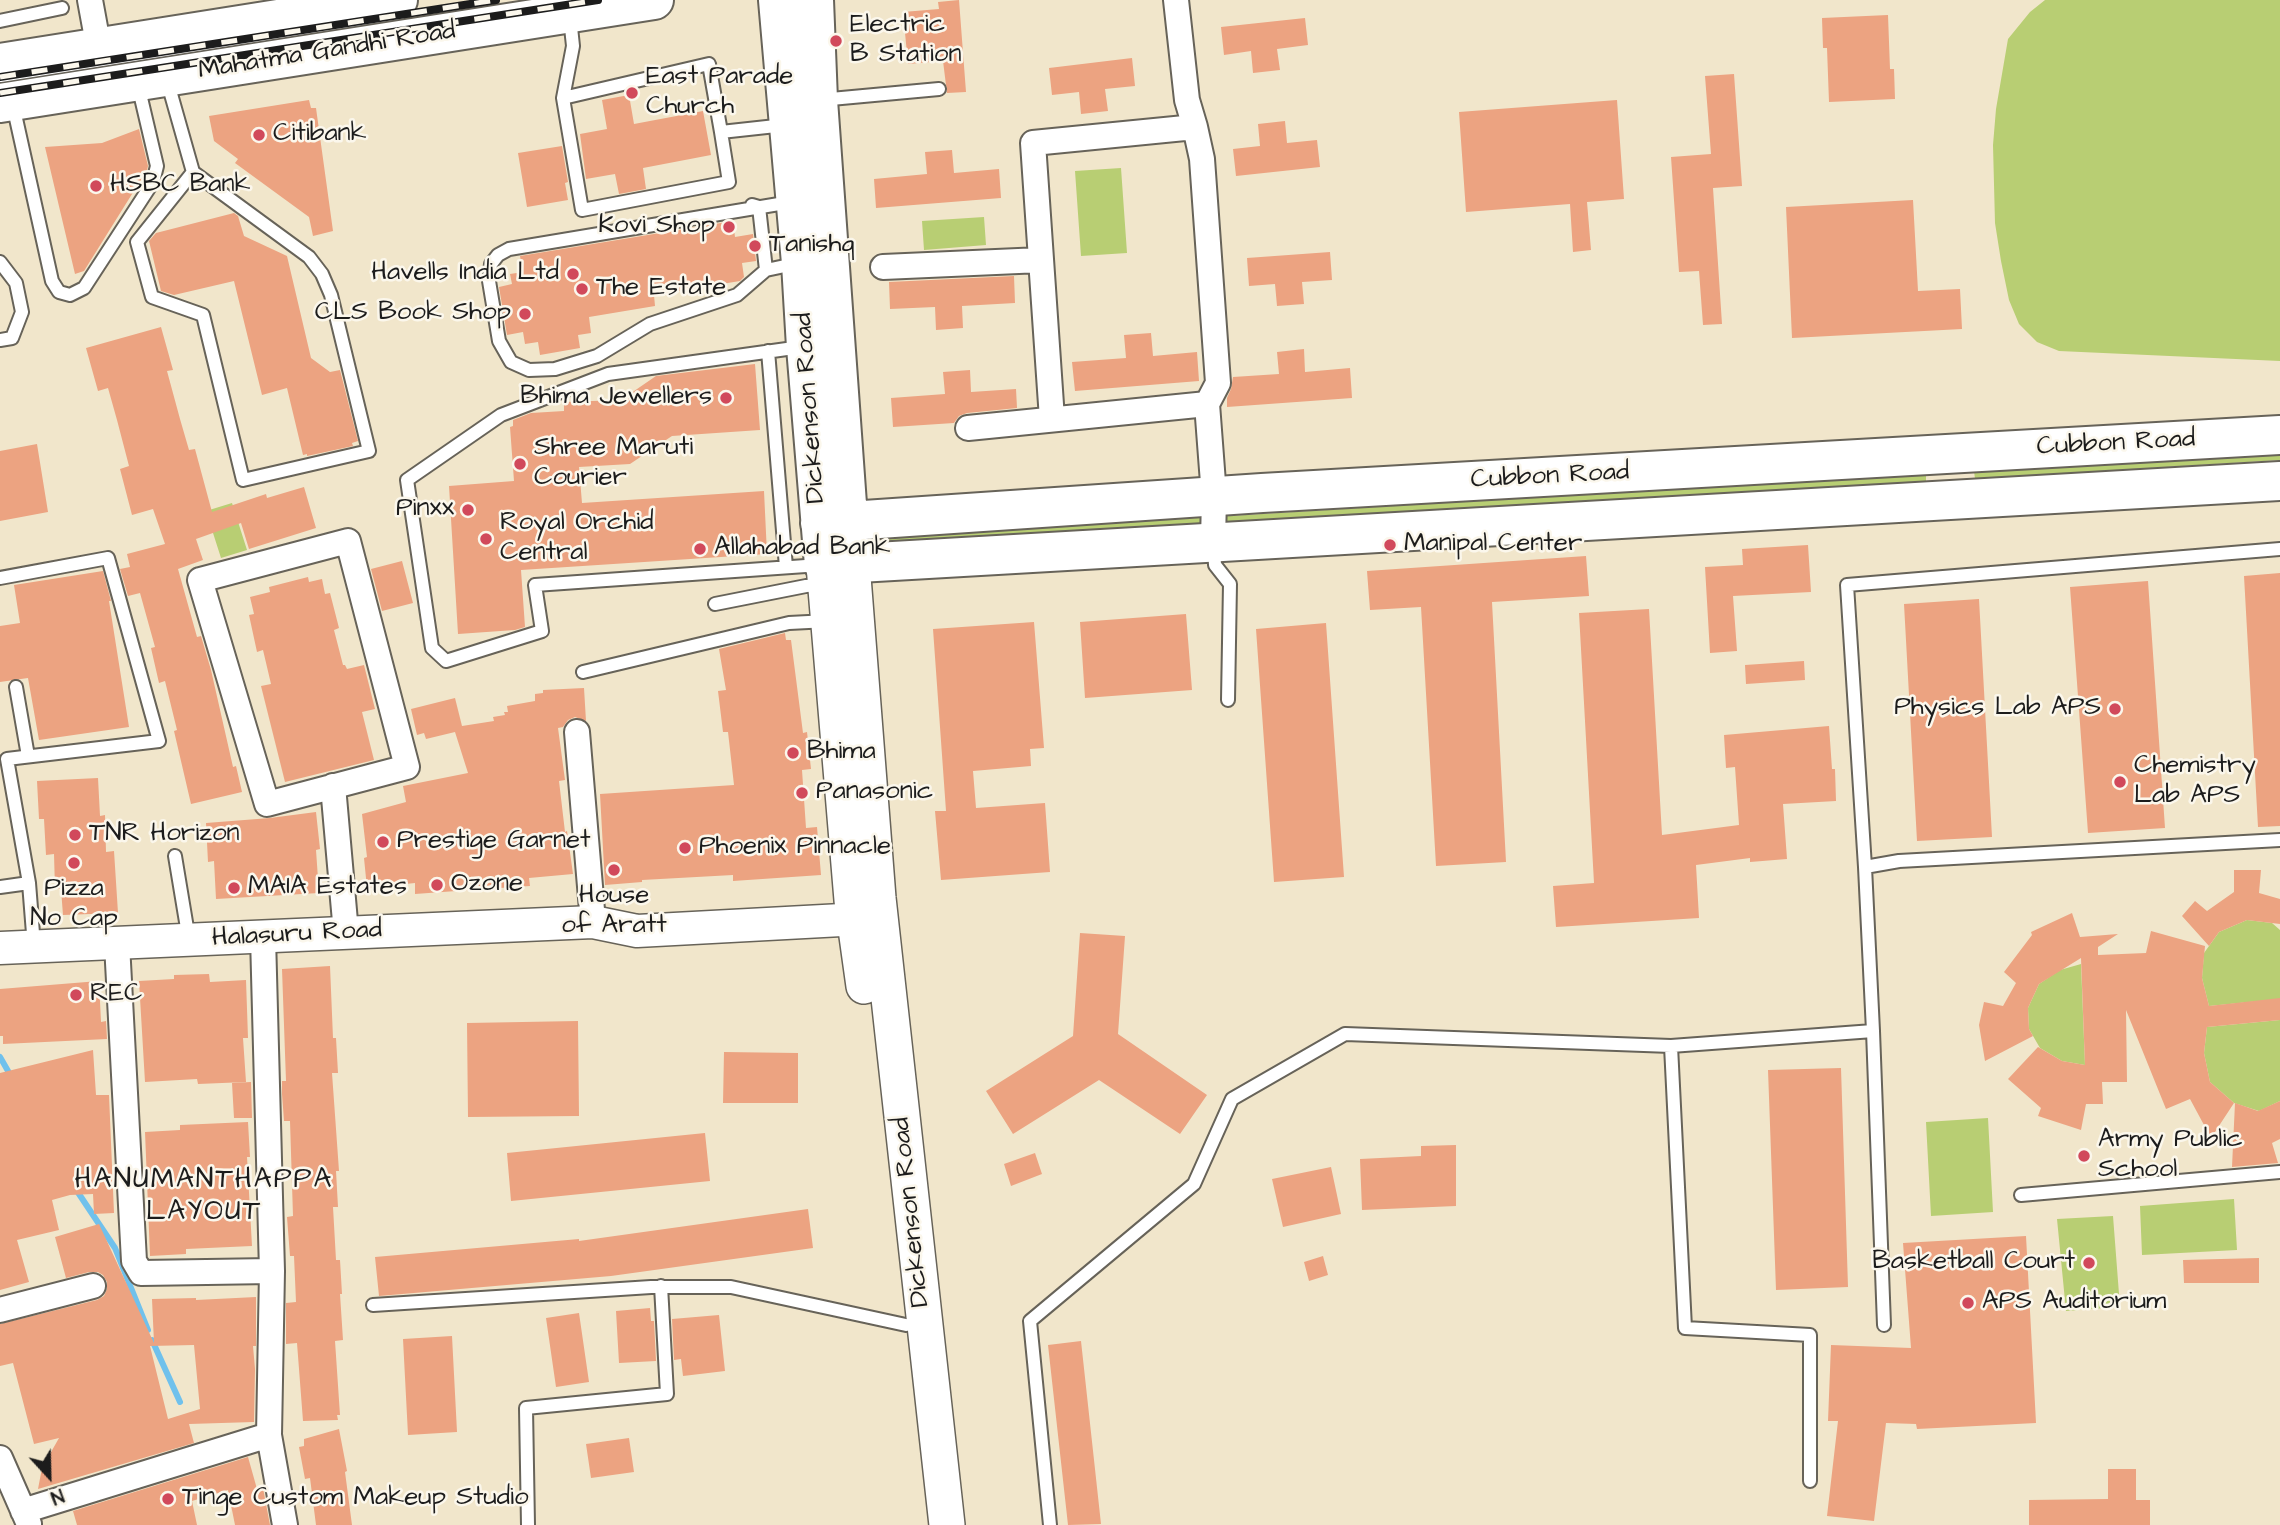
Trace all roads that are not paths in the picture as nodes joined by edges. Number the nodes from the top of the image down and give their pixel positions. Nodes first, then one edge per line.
1 (90, 0) edge
2 (398, 0) edge
3 (654, 0) edge
4 (778, 0) edge
5 (814, 0) edge
6 (1176, 0) edge
7 (376, 2) edge
8 (62, 8) dead end
9 (569, 14) junction
10 (0, 21) edge
11 (99, 49) junction
12 (0, 63) edge
13 (152, 79) junction
14 (939, 89) dead end
15 (564, 98) junction
16 (818, 100) junction
17 (6, 102) edge
18 (788, 124) junction
19 (1195, 127) junction
20 (721, 132) junction
21 (193, 172) junction
22 (775, 205) junction
23 (711, 208) dead end
24 (1041, 260) junction
25 (0, 262) edge
26 (782, 266) junction
27 (883, 267) dead end
28 (0, 340) edge
29 (806, 347) junction
30 (768, 351) junction
31 (1207, 404) junction
32 (1052, 419) junction
33 (968, 428) dead end
34 (2280, 435) edge
35 (1945, 454) junction
36 (1756, 465) junction
37 (2280, 481) edge
38 (1214, 496) junction
39 (1947, 500) junction
40 (1759, 511) junction
41 (834, 521) junction
42 (1213, 542) junction
43 (2280, 549) edge
44 (786, 567) junction
45 (834, 571) junction
46 (0, 579) edge
47 (715, 604) dead end
48 (829, 621) junction
49 (583, 672) dead end
50 (16, 687) dead end
51 (1228, 700) dead end
52 (577, 732) dead end
53 (28, 756) junction
54 (334, 786) junction
55 (2280, 840) edge
56 (174, 856) dead end
57 (1865, 867) junction
58 (29, 883) junction
59 (0, 887) edge
60 (867, 909) junction
61 (593, 922) junction
62 (346, 933) junction
63 (263, 937) junction
64 (189, 940) junction
65 (117, 944) junction
66 (34, 947) junction
67 (0, 948) edge
68 (1873, 1031) junction
69 (1671, 1046) junction
70 (2280, 1172) edge
71 (2021, 1195) dead end
72 (272, 1271) junction
73 (93, 1286) dead end
74 (661, 1286) junction
75 (373, 1305) dead end
76 (0, 1310) edge
77 (906, 1325) junction
78 (1884, 1325) dead end
79 (269, 1435) junction
80 (0, 1458) edge
81 (1810, 1481) dead end
82 (5, 1485) edge
83 (26, 1518) edge
84 (285, 1525) edge
85 (528, 1525) edge
86 (928, 1525) edge
87 (947, 1525) edge
88 (1050, 1525) edge

1 - 11 street
2 - 7 main road, Mahatma Gandhi Road
3 - 9 main road, Mahatma Gandhi Road
4 - 18 main road, Dickenson Road
5 - 16 main road, Dickenson Road
6 - 19 street
7 - 11 main road, Mahatma Gandhi Road
8 - 10 lane
9 - 13 main road, Mahatma Gandhi Road
9 - 15 lane
11 - 12 main road, Mahatma Gandhi Road
13 - 17 main road, Mahatma Gandhi Road
13 - 17 lane
13 - 21 lane
14 - 16 lane
15 - 20 lane
15 - 20 lane
16 - 41 main road, Dickenson Road
18 - 20 lane
18 - 22 main road, Dickenson Road
19 - 24 street
19 - 31 street
21 - 21 lane
22 - 23 lane
22 - 26 main road, Dickenson Road
22 - 26 lane
24 - 27 street
24 - 32 street
25 - 28 lane
26 - 29 main road, Dickenson Road
29 - 30 lane
29 - 41 main road, Dickenson Road
30 - 44 lane
30 - 44 lane
31 - 32 street
31 - 38 street
32 - 33 street
34 - 35 main road, Cubbon Road
35 - 36 main road, Cubbon Road
35 - 39 main road
36 - 38 main road, Cubbon Road
36 - 40 main road
37 - 39 main road, Cubbon Road
38 - 41 main road, Cubbon Road
38 - 42 street
39 - 40 main road, Cubbon Road
40 - 42 main road, Cubbon Road
41 - 45 main road, Dickenson Road
42 - 45 main road, Cubbon Road
42 - 51 lane
43 - 57 lane
44 - 45 lane
45 - 47 lane
45 - 48 main road, Dickenson Road
45 - 60 main road, Dickenson Road
46 - 53 lane
48 - 49 lane
48 - 60 main road, Dickenson Road
50 - 53 lane
52 - 61 street
53 - 58 lane
54 - 54 street
54 - 62 street
55 - 57 lane
56 - 64 lane
57 - 68 lane
58 - 59 lane
58 - 66 lane
60 - 61 street, Halasuru Road
60 - 77 main road, Dickenson Road
60 - 87 main road, Dickenson Road
61 - 62 street, Halasuru Road
62 - 63 street, Halasuru Road
63 - 64 street, Halasuru Road
63 - 72 street
64 - 65 street, Halasuru Road
65 - 66 street, Halasuru Road
65 - 72 street
66 - 67 street, Halasuru Road
68 - 69 lane
68 - 78 lane
69 - 81 lane
69 - 88 lane
70 - 71 lane
72 - 79 street
73 - 76 street
74 - 75 lane
74 - 77 lane
74 - 85 lane
77 - 86 main road, Dickenson Road
79 - 83 street
79 - 84 street
80 - 82 street
82 - 83 street

